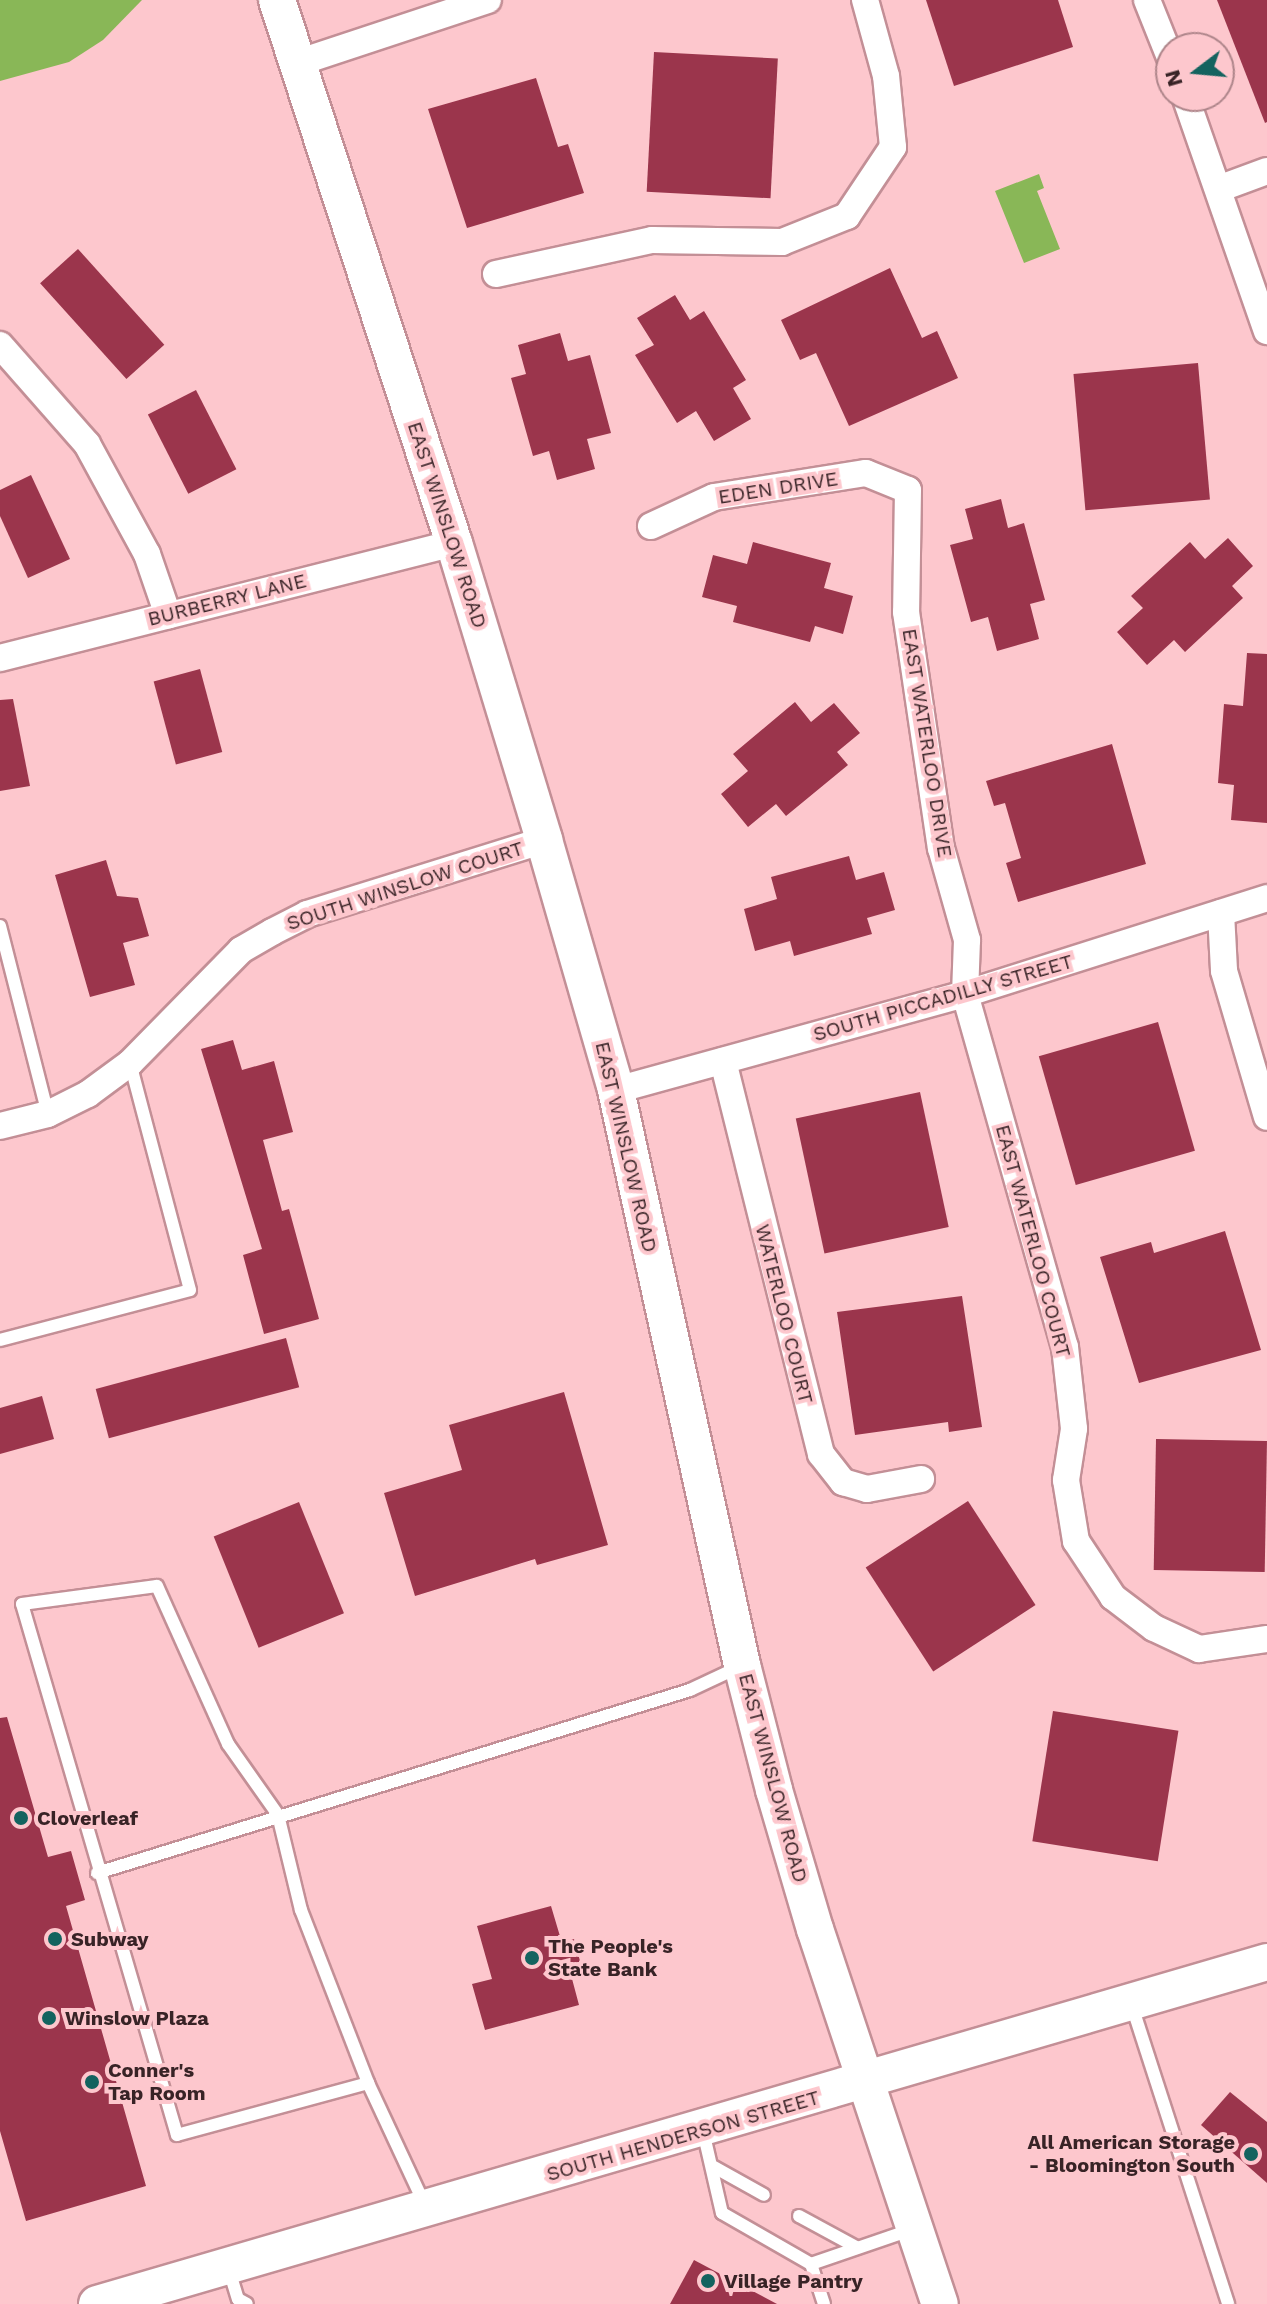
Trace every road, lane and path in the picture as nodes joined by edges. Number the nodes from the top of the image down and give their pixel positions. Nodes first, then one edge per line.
1 (277, 0) edge
2 (488, 0) edge
3 (865, 0) edge
4 (1147, 0) edge
5 (1160, 32) edge
6 (297, 63) junction
7 (1191, 112) edge
8 (1267, 171) edge
9 (1221, 188) junction
10 (496, 274) dead end
11 (1267, 331) edge
12 (0, 345) edge
13 (908, 490) joint
14 (651, 526) dead end
15 (454, 543) junction
16 (168, 615) junction
17 (0, 658) edge
18 (544, 840) junction
19 (1267, 898) edge
20 (1221, 913) junction
21 (0, 926) edge
22 (965, 994) junction
23 (723, 1061) junction
24 (130, 1063) junction
25 (616, 1090) junction
26 (48, 1114) junction
27 (1267, 1117) edge
28 (0, 1126) edge
29 (0, 1340) edge
30 (921, 1479) dead end
31 (1267, 1639) edge
32 (742, 1665) junction
33 (278, 1815) junction
34 (97, 1873) junction
35 (1267, 1962) edge
36 (1131, 2003) junction
37 (867, 2081) junction
38 (368, 2083) junction
39 (703, 2131) junction
40 (714, 2167) junction
41 (764, 2195) dead end
42 (428, 2211) junction
43 (799, 2216) dead end
44 (916, 2228) junction
45 (856, 2247) junction
46 (811, 2264) junction
47 (237, 2294) edge
48 (97, 2304) edge
49 (824, 2304) edge
50 (940, 2304) edge
51 (1228, 2304) edge

1 - 6 main road, EAST WINSLOW ROAD
2 - 6 street
3 - 10 street
4 - 5 street
6 - 15 main road, EAST WINSLOW ROAD
7 - 9 street
8 - 9 street
9 - 11 street
12 - 16 street
13 - 14 street, EDEN DRIVE
13 - 22 street, EAST WATERLOO DRIVE
15 - 16 street, BURBERRY LANE
15 - 18 main road, EAST WINSLOW ROAD
16 - 17 street, BURBERRY LANE
18 - 24 street, SOUTH WINSLOW COURT
18 - 25 main road, EAST WINSLOW ROAD
19 - 20 street, SOUTH PICCADILLY STREET
20 - 22 street, SOUTH PICCADILLY STREET
20 - 27 street
21 - 26 lane
22 - 23 street, SOUTH PICCADILLY STREET
22 - 31 street, EAST WATERLOO COURT
23 - 25 street, SOUTH PICCADILLY STREET
23 - 30 street, WATERLOO COURT
24 - 26 street, SOUTH WINSLOW COURT
24 - 29 lane
25 - 32 main road, EAST WINSLOW ROAD
26 - 28 street, SOUTH WINSLOW COURT
32 - 33 lane
32 - 37 main road, EAST WINSLOW ROAD
33 - 34 lane
33 - 34 lane
33 - 38 lane
34 - 38 lane
35 - 36 main road, SOUTH HENDERSON STREET
36 - 37 main road, SOUTH HENDERSON STREET
36 - 51 lane
37 - 39 main road, SOUTH HENDERSON STREET
37 - 44 main road, EAST WINSLOW ROAD
38 - 42 lane
39 - 40 lane
39 - 42 main road, SOUTH HENDERSON STREET
40 - 41 lane
40 - 46 lane
42 - 47 main road, SOUTH HENDERSON STREET
43 - 45 lane
44 - 45 lane
44 - 50 main road, EAST WINSLOW ROAD
45 - 46 lane
46 - 49 lane
47 - 48 main road, SOUTH HENDERSON STREET

